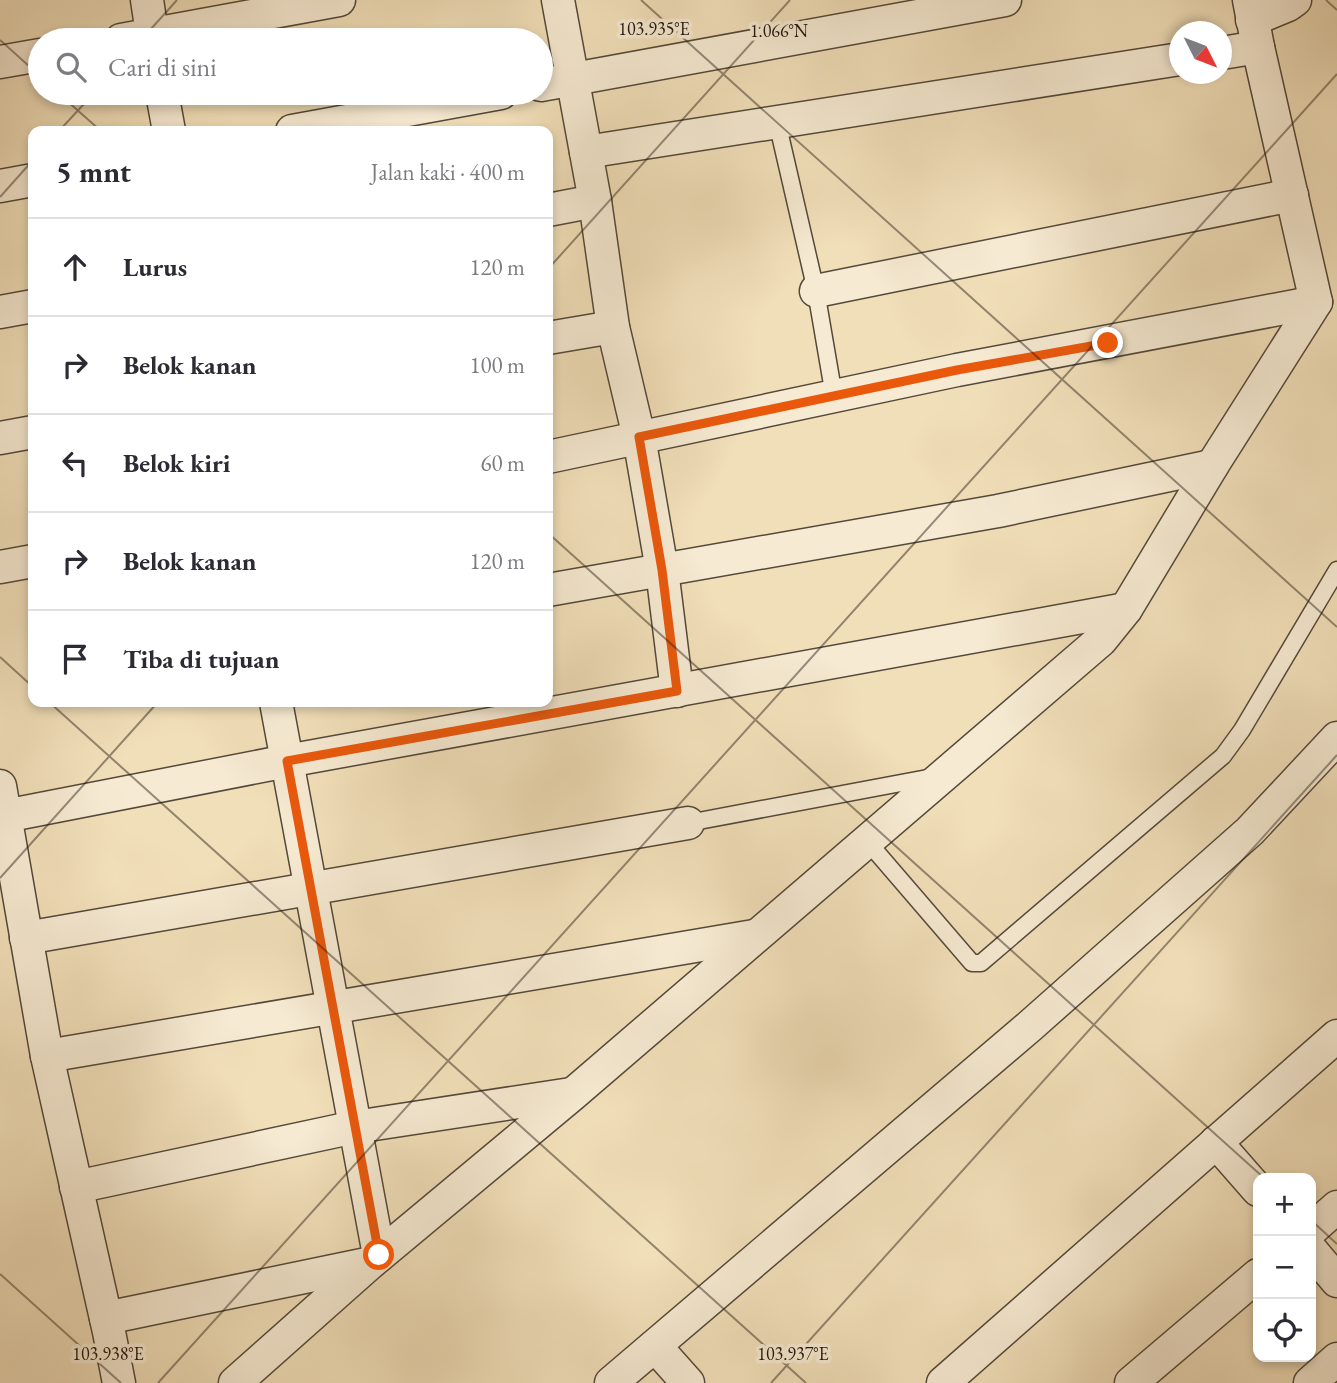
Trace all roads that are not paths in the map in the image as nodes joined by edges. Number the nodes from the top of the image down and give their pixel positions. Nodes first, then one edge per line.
1 (148, 0) edge
2 (339, 0) edge
3 (558, 0) edge
4 (1005, 0) edge
5 (1295, 0) edge
6 (1253, 22) edge
7 (152, 28) edge
8 (198, 28) edge
9 (1232, 42) edge
10 (28, 57) edge
11 (1169, 61) edge
12 (0, 62) edge
13 (573, 79) junction
14 (553, 83) edge
15 (164, 105) edge
16 (435, 105) edge
17 (777, 122) junction
18 (168, 126) edge
19 (320, 126) edge
20 (586, 152) junction
21 (28, 181) edge
22 (0, 186) edge
23 (1292, 195) junction
24 (595, 201) junction
25 (553, 209) edge
26 (816, 291) junction
27 (1316, 302) junction
28 (28, 307) edge
29 (0, 312) edge
30 (613, 327) junction
31 (553, 337) edge
32 (834, 397) junction
33 (28, 433) edge
34 (639, 437) junction
35 (0, 438) edge
36 (553, 456) edge
37 (1212, 466) junction
38 (28, 562) edge
39 (0, 567) edge
40 (1337, 569) edge
41 (662, 570) junction
42 (553, 589) edge
43 (1126, 609) junction
44 (677, 691) junction
45 (277, 707) edge
46 (1337, 738) edge
47 (287, 761) junction
48 (942, 776) junction
49 (3, 801) edge
50 (688, 823) joint
51 (867, 841) junction
52 (311, 888) junction
53 (756, 935) junction
54 (26, 938) junction
55 (333, 1008) junction
56 (1337, 1035) edge
57 (47, 1056) junction
58 (573, 1094) junction
59 (355, 1127) junction
60 (1216, 1142) junction
61 (1253, 1184) edge
62 (76, 1187) junction
63 (1337, 1207) edge
64 (1316, 1226) edge
65 (1316, 1256) edge
66 (374, 1259) junction
67 (1253, 1279) edge
68 (1337, 1281) edge
69 (106, 1318) junction
70 (655, 1346) junction
71 (1337, 1359) edge
72 (960, 1378) edge
73 (119, 1383) edge
74 (235, 1383) edge
75 (611, 1383) edge
76 (688, 1383) edge
77 (1131, 1383) edge
78 (1310, 1383) edge

1 - 7 street
2 - 8 street
3 - 13 street
4 - 13 street
5 - 6 street
6 - 9 street
6 - 23 street
10 - 12 street
11 - 17 street
13 - 14 street
13 - 20 street
15 - 18 street
16 - 19 street
17 - 20 street
17 - 26 lane
20 - 24 street
21 - 22 street
23 - 26 street
23 - 27 street
24 - 25 street
24 - 30 street
26 - 32 lane
27 - 32 street
27 - 37 street
28 - 29 street
30 - 31 street
30 - 34 street
32 - 34 street
33 - 35 street
34 - 36 street
34 - 41 street
37 - 41 street
37 - 43 street
38 - 39 street
40 - 51 lane
41 - 42 street
41 - 44 street
43 - 44 street
43 - 48 street
44 - 47 street
45 - 47 street
46 - 70 street
47 - 49 street
47 - 52 street
48 - 50 lane
48 - 51 street
49 - 54 street
50 - 52 street
51 - 53 street
52 - 54 street
52 - 55 street
53 - 55 street
53 - 58 street
54 - 57 street
55 - 57 street
55 - 59 street
56 - 60 street
57 - 62 street
58 - 59 street
58 - 66 street
59 - 62 street
59 - 66 street
60 - 61 street
60 - 72 street
62 - 69 street
63 - 64 street
65 - 68 street
66 - 69 street
66 - 74 street
67 - 77 street
69 - 73 street
70 - 75 street
70 - 76 street
71 - 78 street

